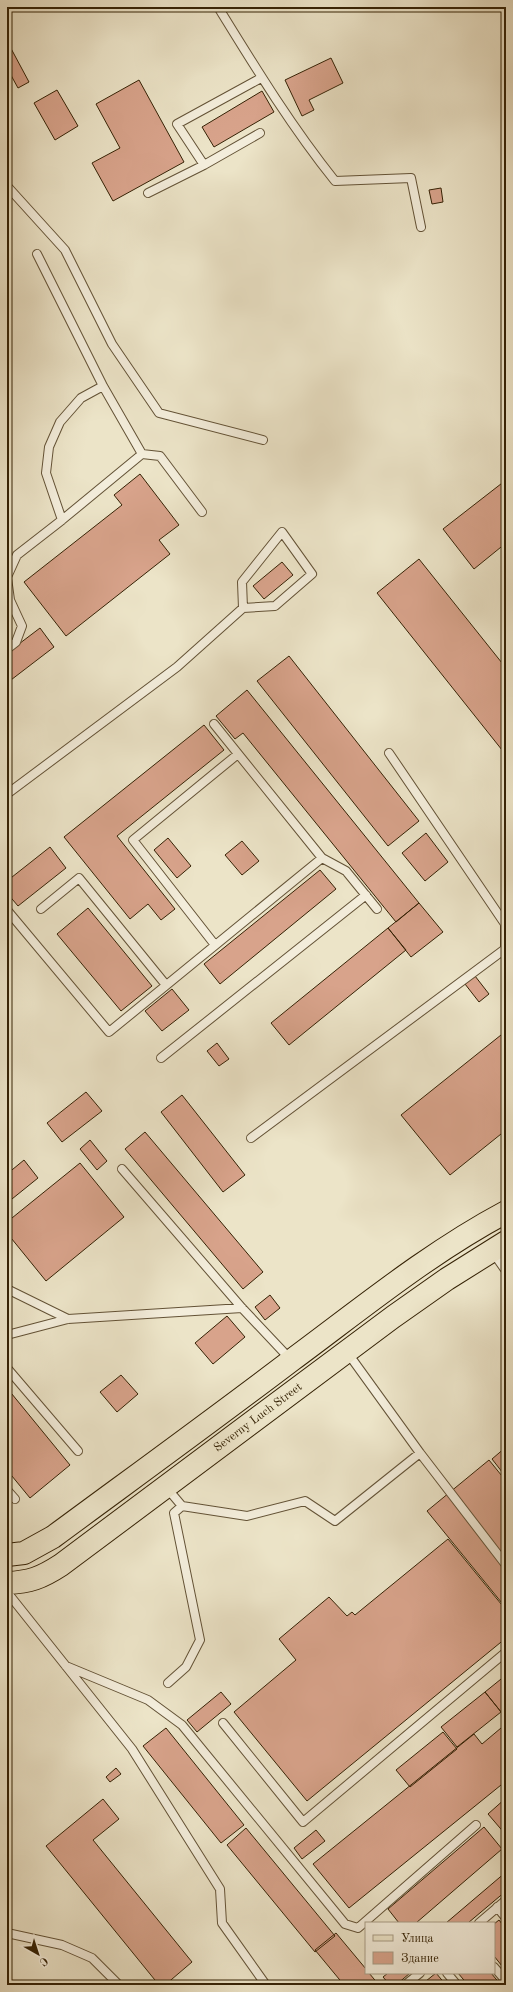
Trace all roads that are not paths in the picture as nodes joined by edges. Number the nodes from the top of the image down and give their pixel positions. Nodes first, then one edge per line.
1 (218, 7) edge
2 (261, 78) junction
3 (260, 133) dead end
4 (204, 165) junction
5 (7, 186) edge
6 (148, 193) dead end
7 (421, 227) dead end
8 (37, 254) dead end
9 (103, 386) junction
10 (263, 440) dead end
11 (142, 454) junction
12 (202, 512) dead end
13 (62, 520) junction
14 (7, 577) edge
15 (243, 608) junction
16 (7, 649) edge
17 (214, 724) dead end
18 (389, 753) dead end
19 (238, 754) junction
20 (7, 794) edge
21 (322, 858) junction
22 (366, 895) junction
23 (40, 909) dead end
24 (377, 909) dead end
25 (7, 910) edge
26 (216, 945) junction
27 (505, 949) edge
28 (166, 985) junction
29 (161, 1058) dead end
30 (251, 1138) dead end
31 (122, 1169) dead end
32 (506, 1212) edge
33 (499, 1246) edge
34 (506, 1271) edge
35 (7, 1289) edge
36 (242, 1308) junction
37 (68, 1319) junction
38 (7, 1335) edge
39 (346, 1352) junction
40 (292, 1361) junction
41 (7, 1368) edge
42 (78, 1451) dead end
43 (420, 1452) junction
44 (166, 1486) junction
45 (7, 1490) edge
46 (15, 1499) dead end
47 (182, 1506) junction
48 (7, 1554) edge
49 (506, 1565) edge
50 (7, 1584) edge
51 (7, 1592) edge
52 (506, 1652) edge
53 (66, 1666) junction
54 (168, 1683) dead end
55 (224, 1723) dead end
56 (476, 1825) dead end
57 (506, 1900) edge
58 (497, 1908) junction
59 (506, 1918) edge
60 (480, 1922) edge
61 (7, 1933) edge
62 (495, 1968) edge
63 (419, 1974) edge
64 (448, 1974) edge
65 (506, 1981) edge
66 (119, 1985) edge
67 (266, 1985) edge
68 (405, 1985) edge
69 (457, 1985) edge

1 - 2 lane
2 - 4 lane
2 - 7 lane
3 - 4 lane
4 - 6 lane
5 - 10 lane
8 - 9 lane
9 - 11 lane
9 - 13 lane
11 - 12 lane
11 - 13 lane
13 - 14 lane
14 - 16 lane
15 - 15 lane
15 - 20 lane
17 - 19 lane
18 - 27 lane
19 - 21 lane
19 - 26 lane
21 - 22 lane
21 - 26 lane
22 - 24 lane
22 - 29 lane
23 - 28 lane
25 - 28 lane
26 - 28 lane
27 - 30 lane
31 - 36 lane
32 - 40 main road, Severny Luch Street
33 - 34 lane
33 - 39 main road, Severny Luch Street
35 - 37 lane
36 - 37 lane
36 - 40 lane
37 - 38 lane
39 - 43 lane
39 - 44 main road, Severny Luch Street
40 - 48 main road, Severny Luch Street
41 - 42 lane
43 - 47 lane
43 - 49 lane
44 - 47 lane
44 - 50 main road, Severny Luch Street
45 - 46 lane
47 - 54 lane
51 - 53 lane
52 - 55 lane
53 - 56 lane
53 - 67 lane
57 - 58 lane
58 - 59 lane
58 - 60 lane
61 - 66 lane
62 - 65 lane
63 - 68 lane
64 - 69 lane

